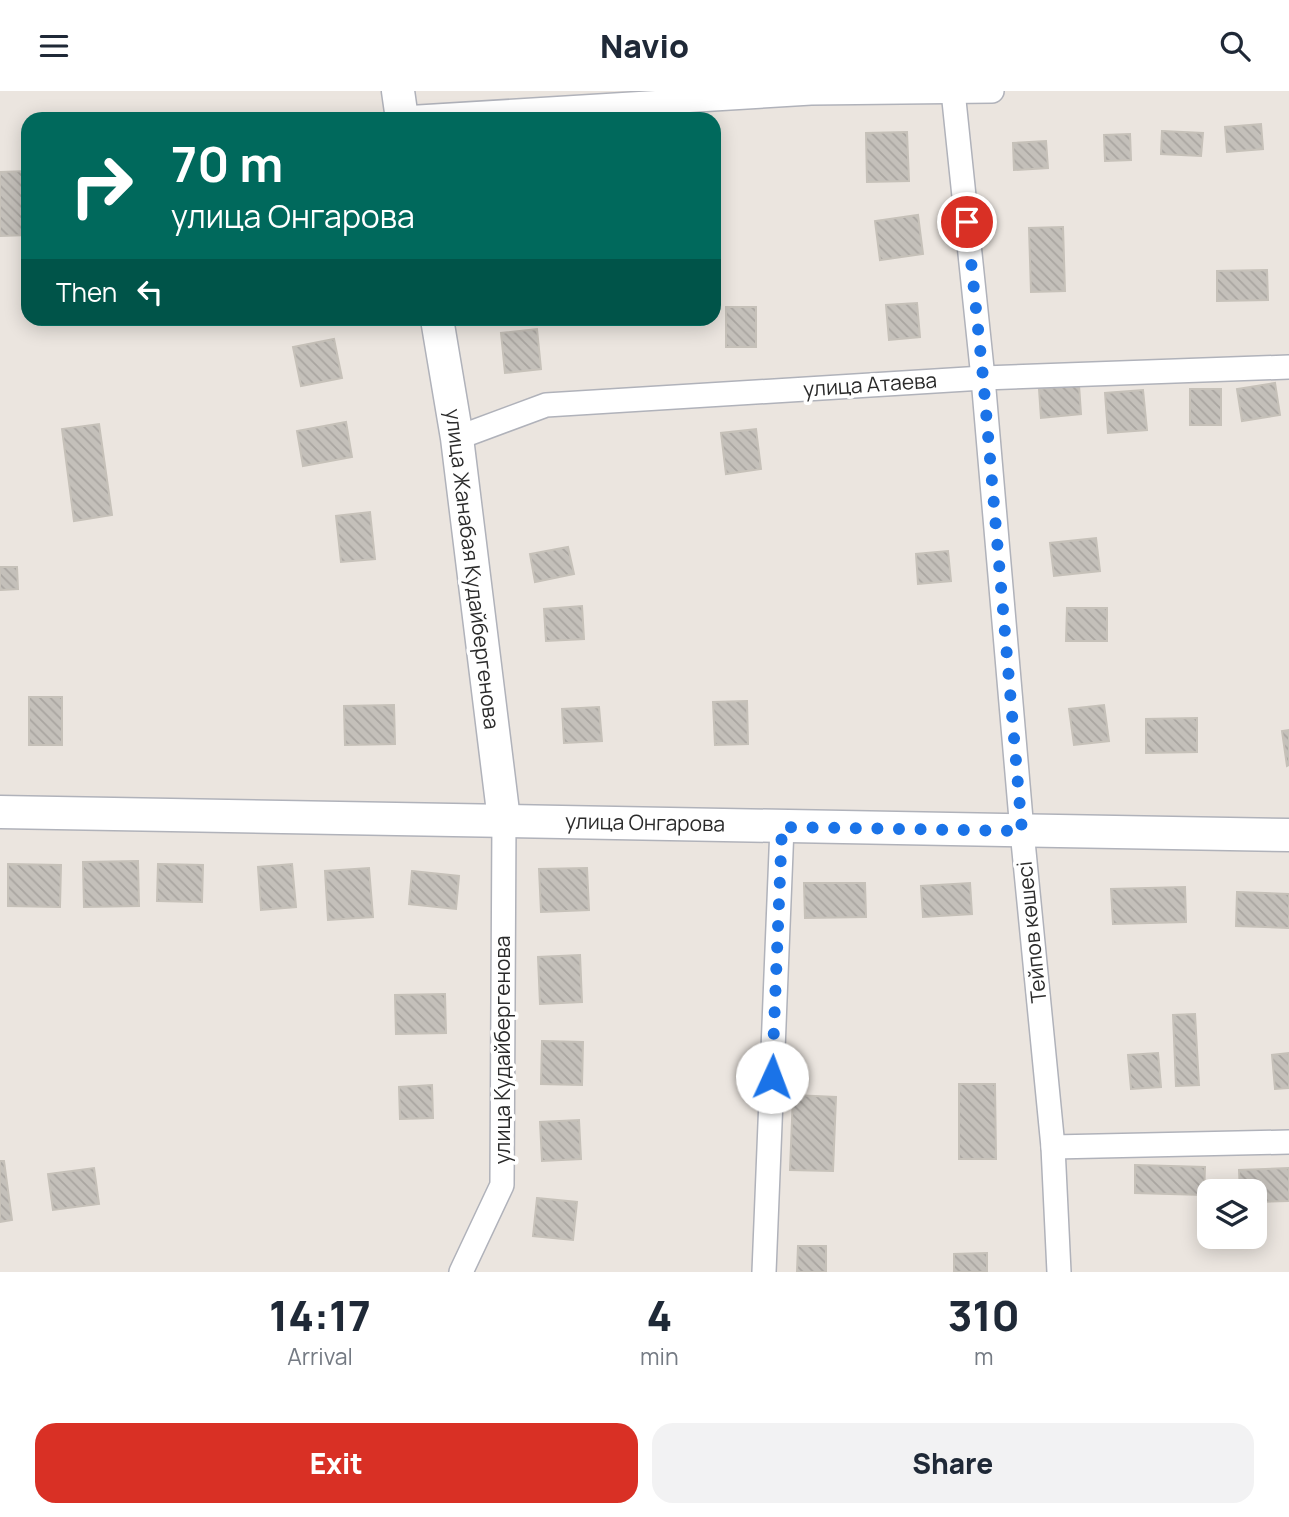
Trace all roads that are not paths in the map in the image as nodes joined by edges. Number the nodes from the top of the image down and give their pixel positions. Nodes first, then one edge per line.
1 (398, 91) edge
2 (953, 91) edge
3 (992, 91) edge
4 (401, 112) edge
5 (512, 112) edge
6 (438, 326) edge
7 (1289, 367) edge
8 (983, 377) junction
9 (457, 438) junction
10 (0, 812) edge
11 (505, 820) junction
12 (782, 827) junction
13 (1022, 831) junction
14 (1289, 835) edge
15 (1289, 1142) edge
16 (1053, 1147) junction
17 (461, 1272) edge
18 (764, 1272) edge
19 (1059, 1272) edge

1 - 4 street
2 - 3 street
2 - 5 street
2 - 8 street, Тейпов көшесі
6 - 9 street, улица Жанабая Кудайбергенова
7 - 8 street, улица Атаева
8 - 9 street, улица Атаева
8 - 13 street, Тейпов көшесі
9 - 11 street, улица Жанабая Кудайбергенова
10 - 11 street, улица Онгарова
11 - 12 street, улица Онгарова
11 - 17 street, улица Кудайбергенова
12 - 13 street, улица Онгарова
12 - 18 street
13 - 14 street, улица Онгарова
13 - 16 street, Тейпов көшесі
15 - 16 street
16 - 19 street, Тейпов көшесі

